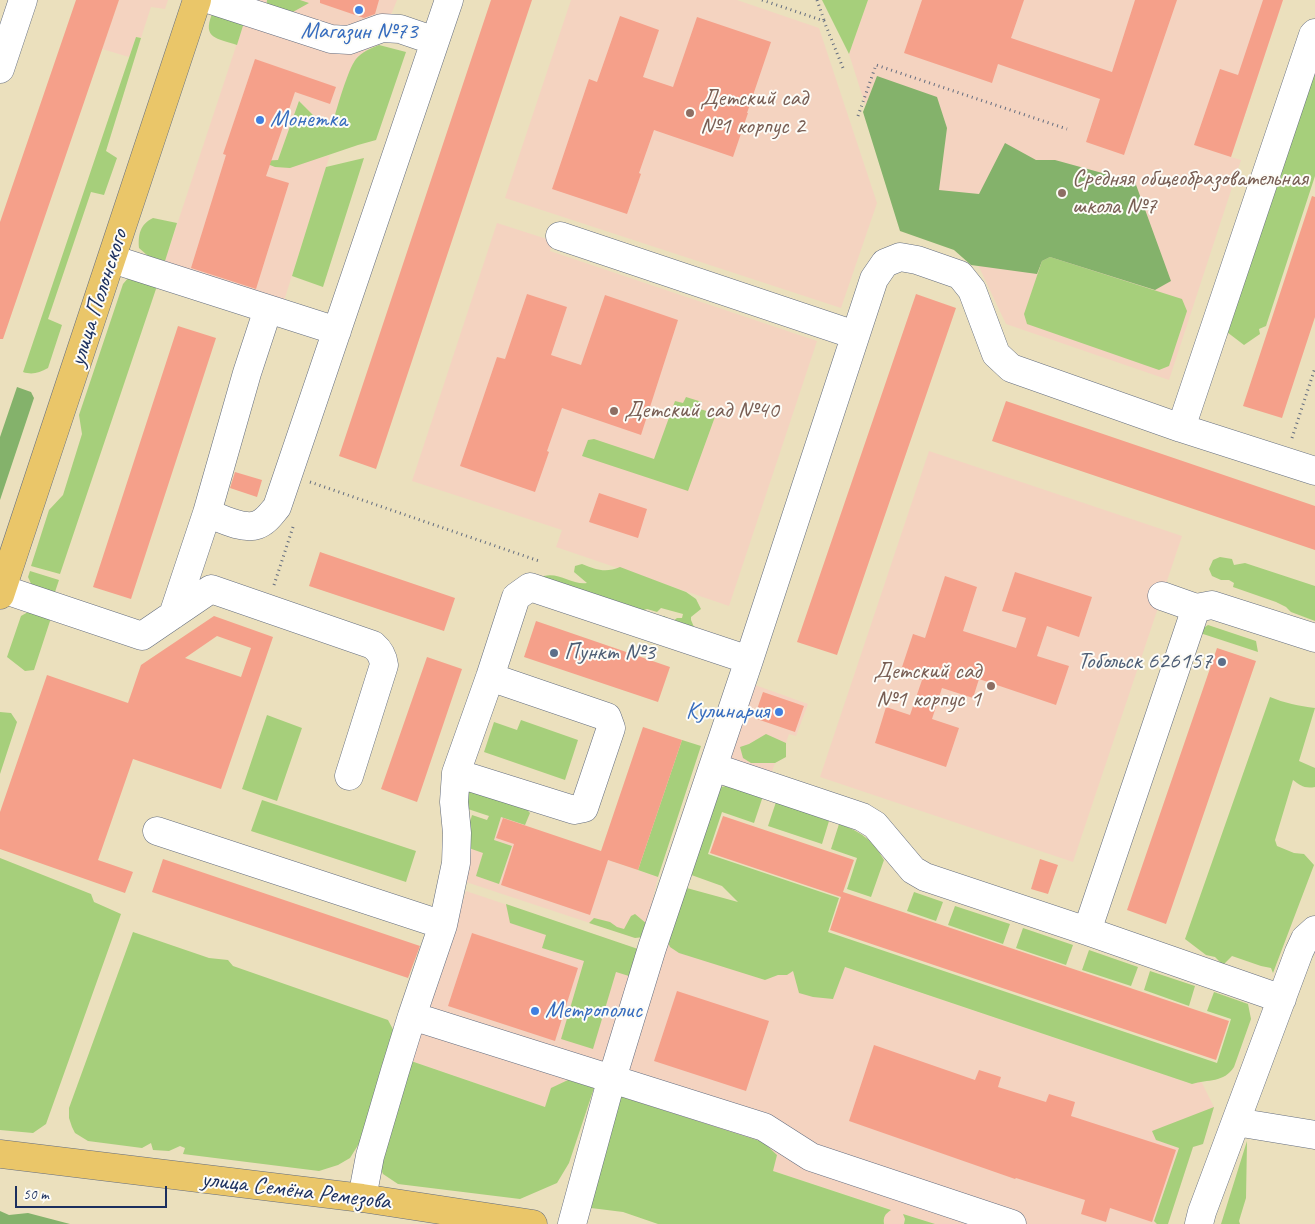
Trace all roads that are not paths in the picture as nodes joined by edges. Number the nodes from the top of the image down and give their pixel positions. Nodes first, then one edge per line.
1 (23, 0) edge
2 (198, 0) edge
3 (211, 0) edge
4 (449, 0) edge
5 (1315, 33) edge
6 (435, 40) junction
7 (0, 70) edge
8 (560, 236) dead end
9 (112, 259) junction
10 (268, 309) junction
11 (337, 331) junction
12 (855, 335) junction
13 (1181, 428) junction
14 (1315, 471) edge
15 (207, 513) junction
16 (1, 592) edge
17 (1162, 596) dead end
18 (1196, 608) junction
19 (173, 615) junction
20 (1315, 638) edge
21 (749, 660) junction
22 (490, 677) junction
23 (713, 766) junction
24 (456, 772) junction
25 (349, 776) dead end
26 (157, 831) dead end
27 (1315, 910) edge
28 (443, 926) junction
29 (1087, 931) junction
30 (1310, 935) edge
31 (1282, 999) junction
32 (412, 1016) junction
33 (612, 1079) junction
34 (1236, 1122) junction
35 (1315, 1135) edge
36 (0, 1154) edge
37 (362, 1198) junction
38 (533, 1224) edge
39 (572, 1224) edge
40 (1012, 1224) edge
41 (1199, 1224) edge

1 - 7 street
2 - 9 main road, улица Полонского
3 - 6 street
4 - 6 street
5 - 13 street
6 - 11 street
8 - 12 street
9 - 10 street
9 - 16 main road, улица Полонского
10 - 11 street
10 - 15 street
11 - 15 street
12 - 13 street
12 - 21 street
13 - 14 street
15 - 19 street
16 - 19 street
17 - 18 street
18 - 20 street
18 - 29 street
19 - 25 street
21 - 22 street
21 - 23 street
22 - 24 street
22 - 24 street
23 - 29 street
23 - 33 street
24 - 28 street
26 - 28 street
27 - 30 street
28 - 32 street
29 - 31 street
30 - 31 street
31 - 34 street
32 - 33 street
32 - 37 street
33 - 39 street
33 - 40 street
34 - 35 street
34 - 41 street
36 - 37 main road, улица Семёна Ремезова
37 - 38 main road, улица Семёна Ремезова

